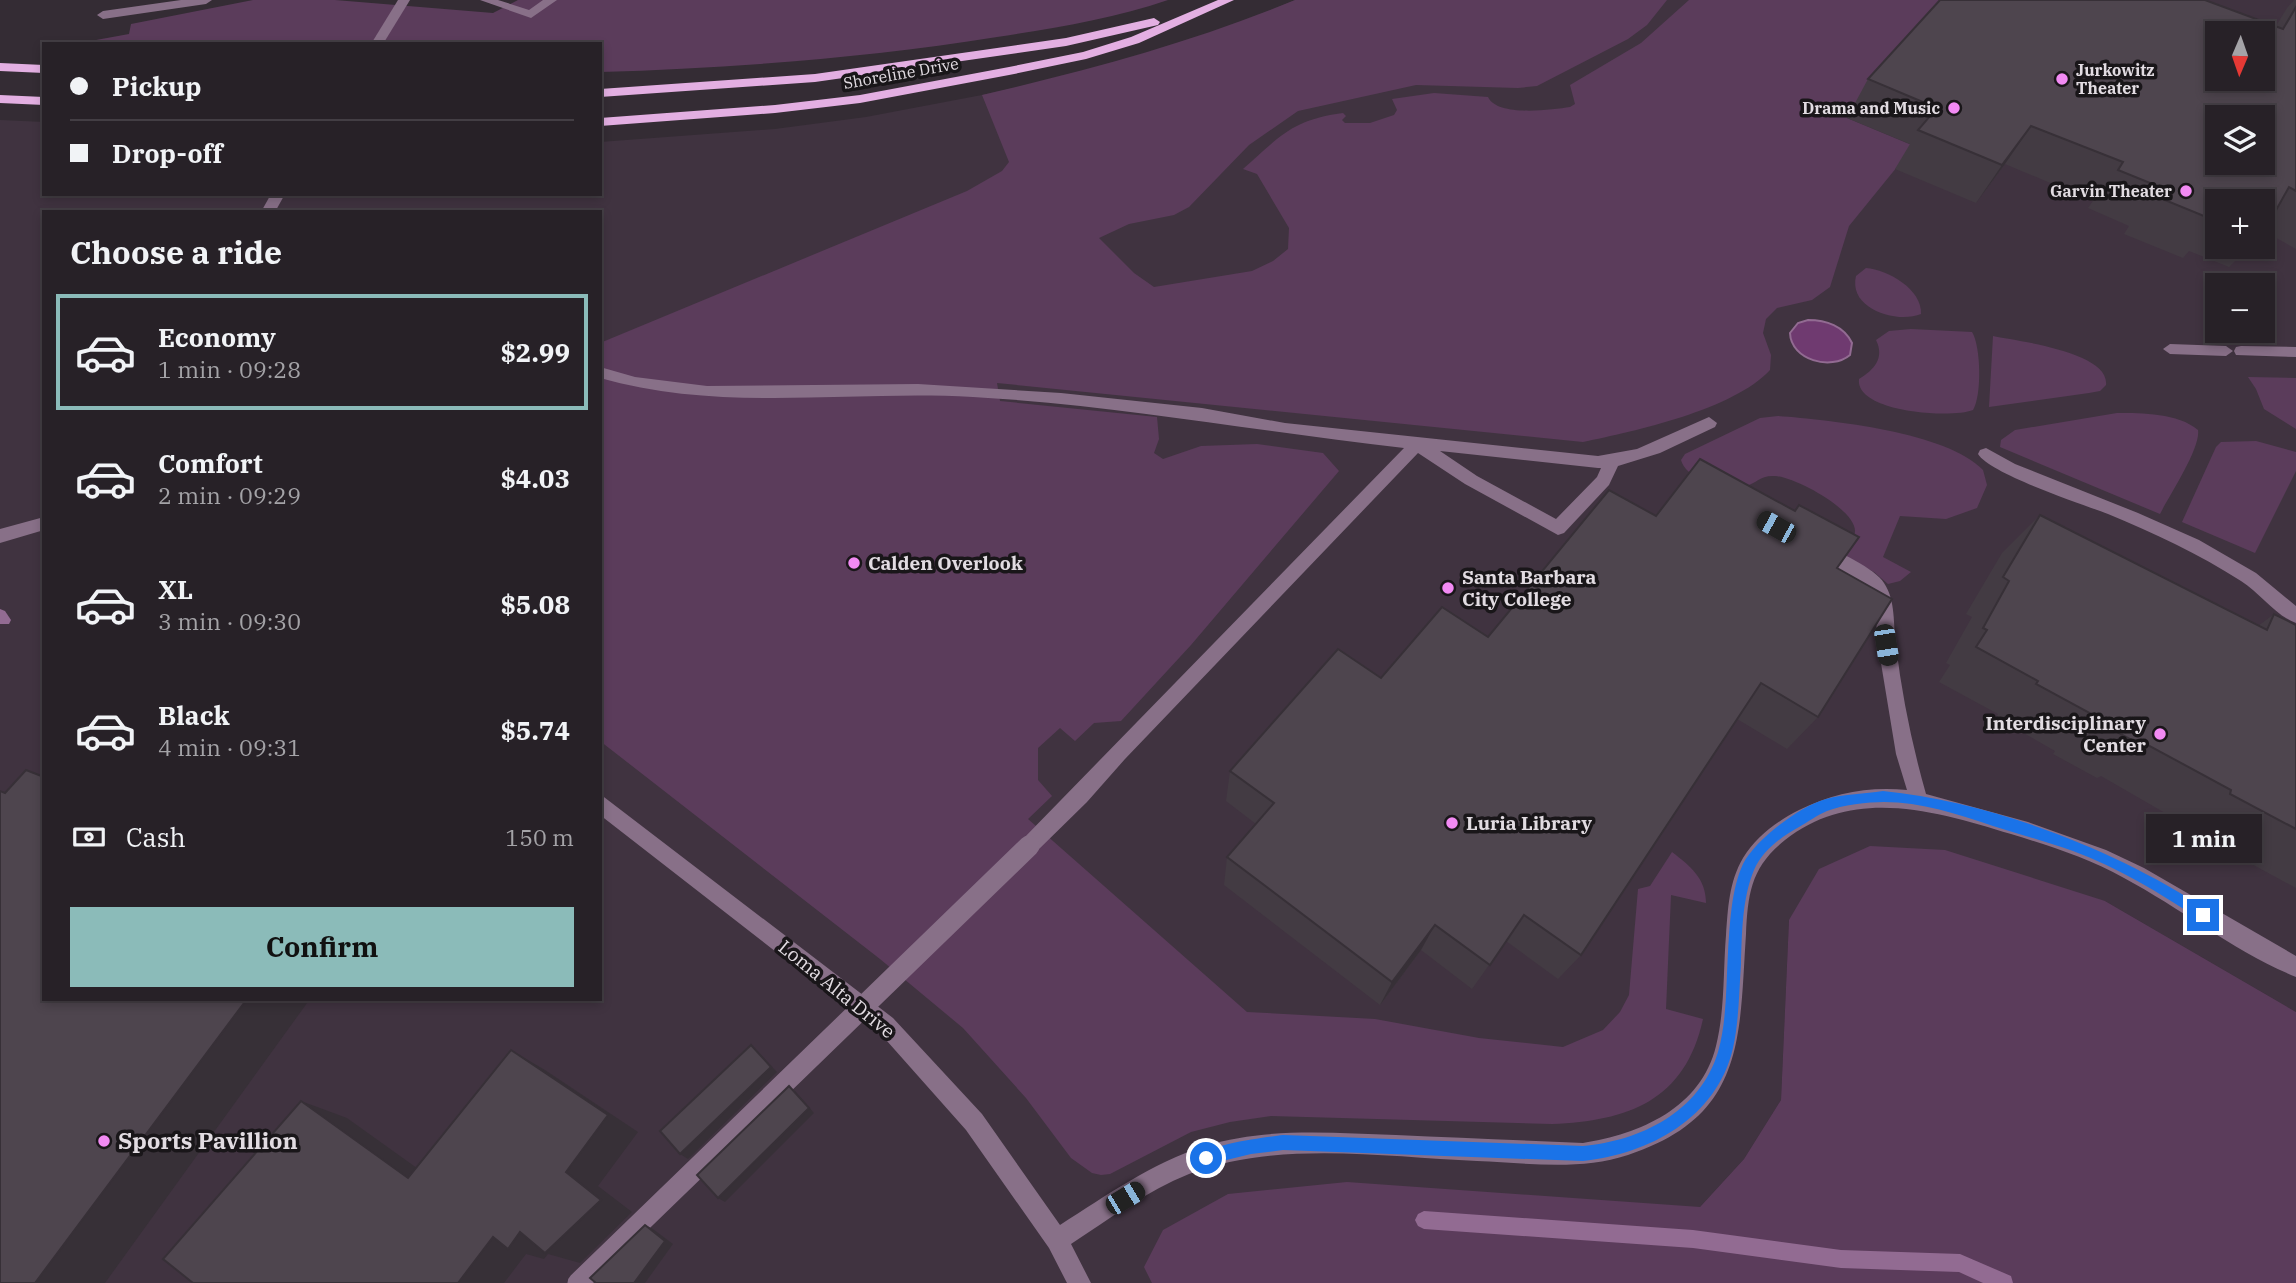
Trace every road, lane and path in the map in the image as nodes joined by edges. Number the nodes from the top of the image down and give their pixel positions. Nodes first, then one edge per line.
1 (132, 0) edge
2 (206, 0) edge
3 (404, 0) edge
4 (486, 0) edge
5 (551, 0) edge
6 (1227, 0) edge
7 (1198, 11) junction
8 (378, 42) edge
9 (0, 67) edge
10 (42, 69) edge
11 (602, 93) edge
12 (0, 99) edge
13 (42, 101) edge
14 (602, 122) edge
15 (2170, 349) dead end
16 (2296, 352) edge
17 (602, 373) edge
18 (1709, 423) dead end
19 (1417, 444) junction
20 (1986, 454) dead end
21 (1612, 462) junction
22 (42, 524) edge
23 (0, 536) edge
24 (1803, 542) edge
25 (2296, 616) edge
26 (1919, 800) junction
27 (602, 805) edge
28 (2296, 967) edge
29 (1057, 1240) junction
30 (579, 1283) edge
31 (1079, 1283) edge

1 - 2 street
3 - 8 street
4 - 5 street
6 - 7 main road, Shoreline Drive
7 - 11 main road, Shoreline Drive
7 - 14 main road, Shoreline Drive
9 - 10 main road
12 - 13 main road
15 - 16 street
17 - 19 street
18 - 21 street
19 - 21 street
19 - 21 street
19 - 30 street, bridge
20 - 25 street
22 - 23 street
24 - 26 street
26 - 28 street
26 - 29 street
27 - 29 street, Loma Alta Drive
29 - 31 street, Loma Alta Drive

